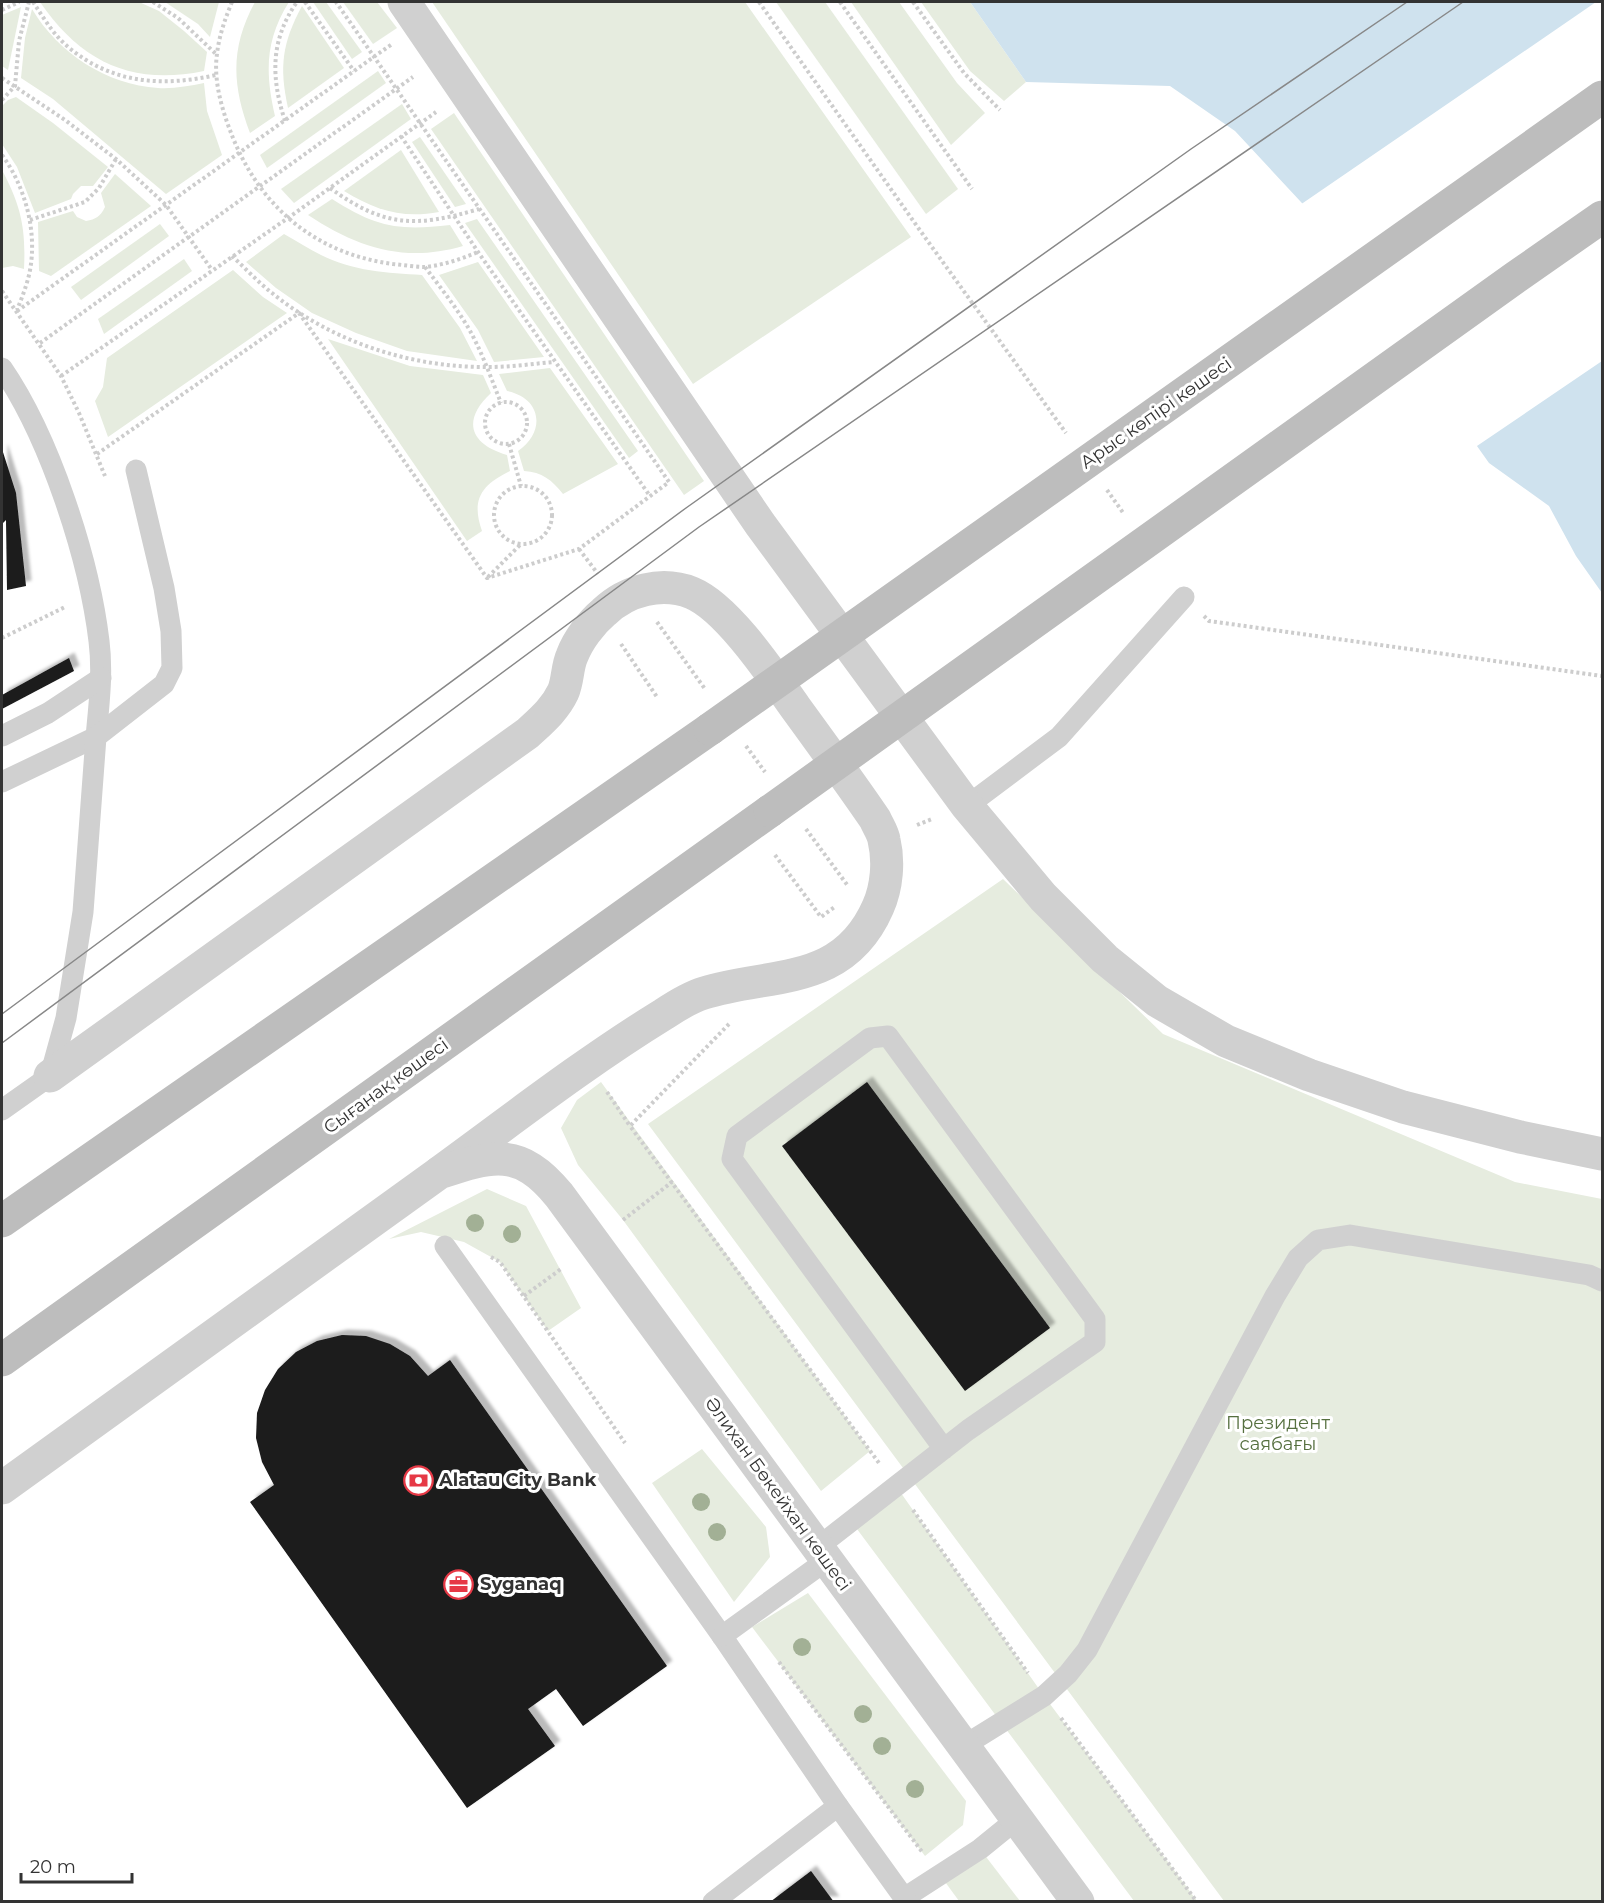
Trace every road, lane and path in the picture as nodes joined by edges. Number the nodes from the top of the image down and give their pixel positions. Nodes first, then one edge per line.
1 (19, 2) edge
2 (31, 2) edge
3 (153, 2) edge
4 (232, 2) edge
5 (297, 2) edge
6 (306, 2) edge
7 (336, 2) edge
8 (759, 2) edge
9 (840, 2) edge
10 (913, 2) edge
11 (2, 9) edge
12 (412, 13) edge
13 (217, 55) junction
14 (374, 56) junction
15 (442, 58) junction
16 (354, 71) junction
17 (216, 75) junction
18 (2, 78) edge
19 (15, 86) junction
20 (397, 88) junction
21 (465, 92) junction
22 (1602, 97) edge
23 (2, 100) edge
24 (1000, 110) dead end
25 (285, 121) junction
26 (420, 123) junction
27 (401, 136) junction
28 (239, 153) junction
29 (2, 155) edge
30 (116, 159) junction
31 (259, 187) junction
32 (330, 188) junction
33 (972, 189) dead end
34 (166, 205) junction
35 (478, 209) junction
36 (453, 217) junction
37 (1602, 217) edge
38 (288, 218) junction
39 (30, 220) junction
40 (189, 236) junction
41 (478, 252) junction
42 (232, 256) junction
43 (424, 267) junction
44 (212, 270) junction
45 (2, 291) edge
46 (17, 311) junction
47 (299, 313) junction
48 (40, 343) junction
49 (554, 362) junction
50 (488, 367) junction
51 (2, 369) edge
52 (61, 376) junction
53 (501, 403) junction
54 (1055, 417) dead end
55 (509, 444) junction
56 (97, 454) junction
57 (136, 470) dead end
58 (108, 484) dead end
59 (521, 487) junction
60 (650, 496) junction
61 (522, 544) junction
62 (487, 578) junction
63 (90, 594) junction
64 (1184, 597) dead end
65 (651, 615) dead end
66 (1209, 621) dead end
67 (615, 635) dead end
68 (2, 638) edge
69 (1602, 676) edge
70 (101, 678) junction
71 (707, 692) dead end
72 (657, 697) dead end
73 (2, 736) edge
74 (96, 737) junction
75 (742, 740) dead end
76 (770, 778) dead end
77 (2, 782) edge
78 (967, 806) junction
79 (805, 827) dead end
80 (884, 838) junction
81 (775, 855) dead end
82 (854, 894) dead end
83 (837, 905) dead end
84 (730, 1023) dead end
85 (50, 1076) junction
86 (2, 1110) edge
87 (1602, 1154) edge
88 (439, 1173) junction
89 (672, 1182) junction
90 (623, 1220) dead end
91 (2, 1221) edge
92 (445, 1246) dead end
93 (482, 1252) dead end
94 (561, 1269) dead end
95 (1602, 1281) edge
96 (524, 1296) junction
97 (2, 1360) edge
98 (626, 1445) dead end
99 (944, 1449) junction
100 (896, 1486) junction
101 (2, 1488) edge
102 (822, 1554) junction
103 (746, 1619) junction
104 (722, 1636) junction
105 (1044, 1696) junction
106 (965, 1745) junction
107 (838, 1806) junction
108 (1017, 1819) junction
109 (940, 1875) junction
110 (906, 1900) edge
111 (713, 1902) edge
112 (1078, 1902) edge
113 (1197, 1902) edge

1 - 11 path
2 - 17 path
2 - 19 path
3 - 13 path
4 - 13 path
5 - 25 path
6 - 16 path
7 - 14 path
8 - 54 path
9 - 33 path
10 - 24 path
12 - 14 path
12 - 15 street
13 - 17 path
14 - 16 path
14 - 20 path
15 - 20 path
15 - 21 street
16 - 25 path
17 - 28 path
18 - 19 path
19 - 23 path
19 - 30 path
20 - 26 path
20 - 31 path
21 - 26 path
21 - 78 street
22 - 91 main road, Арыс көпірі көшесі, bridge
25 - 28 path
26 - 27 path
26 - 35 path
27 - 32 path
27 - 36 path
28 - 31 path
28 - 34 path
29 - 39 path
30 - 34 path
30 - 39 path
31 - 38 path
31 - 40 path
32 - 36 path
32 - 38 path
34 - 40 path
34 - 46 path
35 - 36 path
35 - 60 path
36 - 41 path
37 - 97 main road, Сығанақ көшесі, bridge
38 - 42 path
38 - 43 path
39 - 46 path
40 - 44 path
40 - 48 path
41 - 43 path
41 - 49 path
42 - 44 path
42 - 47 path
43 - 50 path
44 - 52 path
45 - 46 path
46 - 48 path
47 - 50 path
47 - 56 path
47 - 62 path
48 - 52 path
49 - 50 path
49 - 60 path
50 - 53 path
51 - 63 lane
52 - 56 path
53 - 55 path
53 - 55 path
55 - 59 path
56 - 58 path
57 - 74 lane
59 - 61 path
59 - 61 path
60 - 62 path
61 - 62 path
63 - 68 path
63 - 70 lane
64 - 78 lane
65 - 71 path
66 - 69 path
67 - 72 path
70 - 73 lane
70 - 74 lane
74 - 77 lane
74 - 85 lane
75 - 76 path
78 - 80 path
78 - 87 street
79 - 82 path
80 - 85 street
80 - 88 street
81 - 83 path
84 - 89 path
85 - 86 lane
88 - 101 street
88 - 102 street, Әлихан Бөкейхан көшесі
89 - 90 path
89 - 100 path
92 - 104 lane
93 - 96 path
94 - 96 path
95 - 105 lane
96 - 98 path
99 - 99 lane
99 - 100 lane
100 - 102 lane
100 - 105 path
102 - 103 lane
102 - 106 street, Әлихан Бөкейхан көшесі
103 - 104 lane
103 - 109 path
104 - 107 lane
105 - 106 lane
105 - 113 path
106 - 108 street, Әлихан Бөкейхан көшесі
107 - 110 lane
107 - 111 lane
108 - 109 lane
108 - 112 street, Әлихан Бөкейхан көшесі
109 - 110 lane

